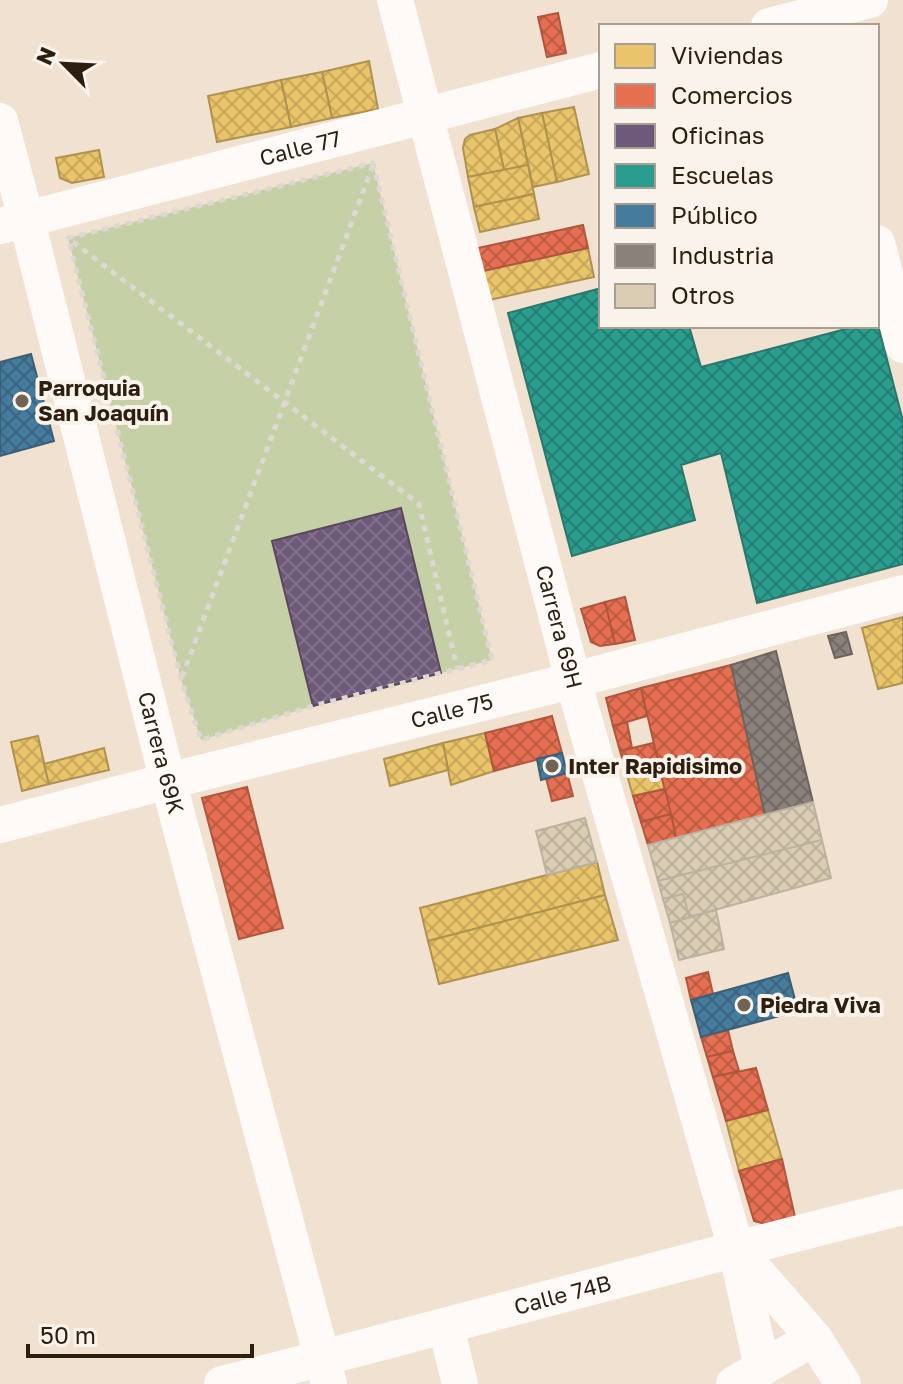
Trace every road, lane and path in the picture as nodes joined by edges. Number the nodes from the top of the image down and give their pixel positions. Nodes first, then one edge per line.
1 (395, 0) edge
2 (870, 0) edge
3 (819, 13) edge
4 (777, 24) edge
5 (599, 71) edge
6 (425, 116) junction
7 (0, 121) edge
8 (373, 163) junction
9 (13, 223) edge
10 (60, 234) dead end
11 (68, 238) junction
12 (879, 251) edge
13 (903, 345) edge
14 (284, 401) junction
15 (903, 593) edge
16 (457, 668) junction
17 (181, 679) junction
18 (573, 680) junction
19 (176, 689) dead end
20 (168, 781) junction
21 (0, 825) edge
22 (903, 1207) edge
23 (736, 1248) junction
24 (446, 1327) junction
25 (814, 1338) junction
26 (325, 1371) edge
27 (748, 1376) edge
28 (222, 1384) edge
29 (460, 1384) edge
30 (843, 1384) edge

1 - 6 street, Carrera 69H
2 - 3 street
3 - 4 street
5 - 6 street, Calle 77
6 - 9 street, Calle 77
6 - 18 street, Carrera 69H
7 - 9 street, Carrera 69K
8 - 11 path
8 - 14 path
8 - 16 path
9 - 20 street, Carrera 69K
10 - 11 path
11 - 14 path
11 - 17 path
12 - 13 street
14 - 16 path
14 - 17 path
15 - 18 street, Calle 75
16 - 17 path
17 - 19 path
18 - 20 street, Calle 75
18 - 23 street, Carrera 69H
20 - 21 street, Calle 75
20 - 26 street, Carrera 69K
22 - 23 street, Calle 74B
23 - 24 street, Calle 74B
23 - 25 street
23 - 27 street, Carrera 69H
24 - 26 street, Calle 74B
24 - 29 street
25 - 27 street
25 - 30 street
26 - 28 street, Calle 74B

